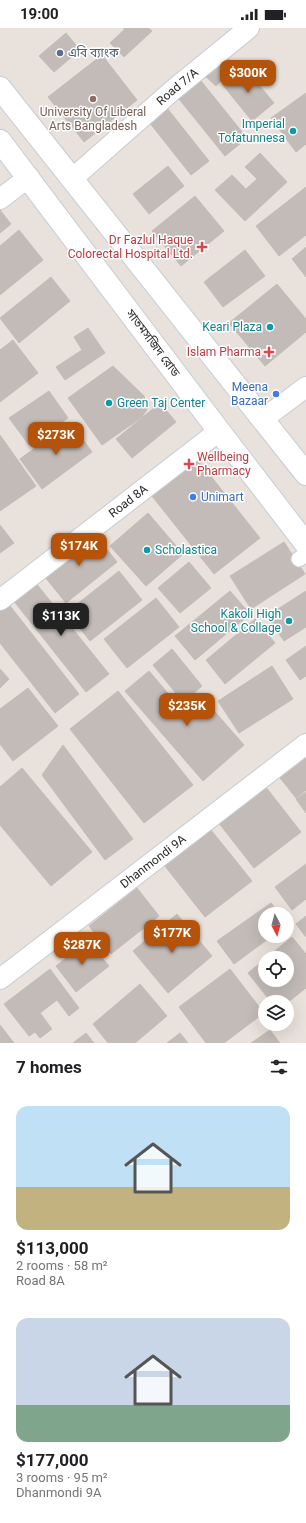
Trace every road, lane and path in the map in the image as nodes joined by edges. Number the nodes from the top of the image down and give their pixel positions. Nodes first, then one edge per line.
1 (249, 28) edge
2 (0, 88) edge
3 (0, 141) edge
4 (29, 177) junction
5 (72, 179) junction
6 (0, 199) edge
7 (306, 387) edge
8 (263, 420) junction
9 (219, 431) junction
10 (306, 474) edge
11 (304, 552) edge
12 (0, 600) edge
13 (306, 744) edge
14 (0, 979) edge

1 - 5 street, Road 7/A
2 - 5 main road
3 - 4 main road, সাতমসজিদ রোড
4 - 6 street
4 - 9 main road, সাতমসজিদ রোড
5 - 8 main road
7 - 8 street
8 - 10 main road
9 - 11 main road, সাতমসজিদ রোড
9 - 12 street, Road 8A
13 - 14 street, Dhanmondi 9A

